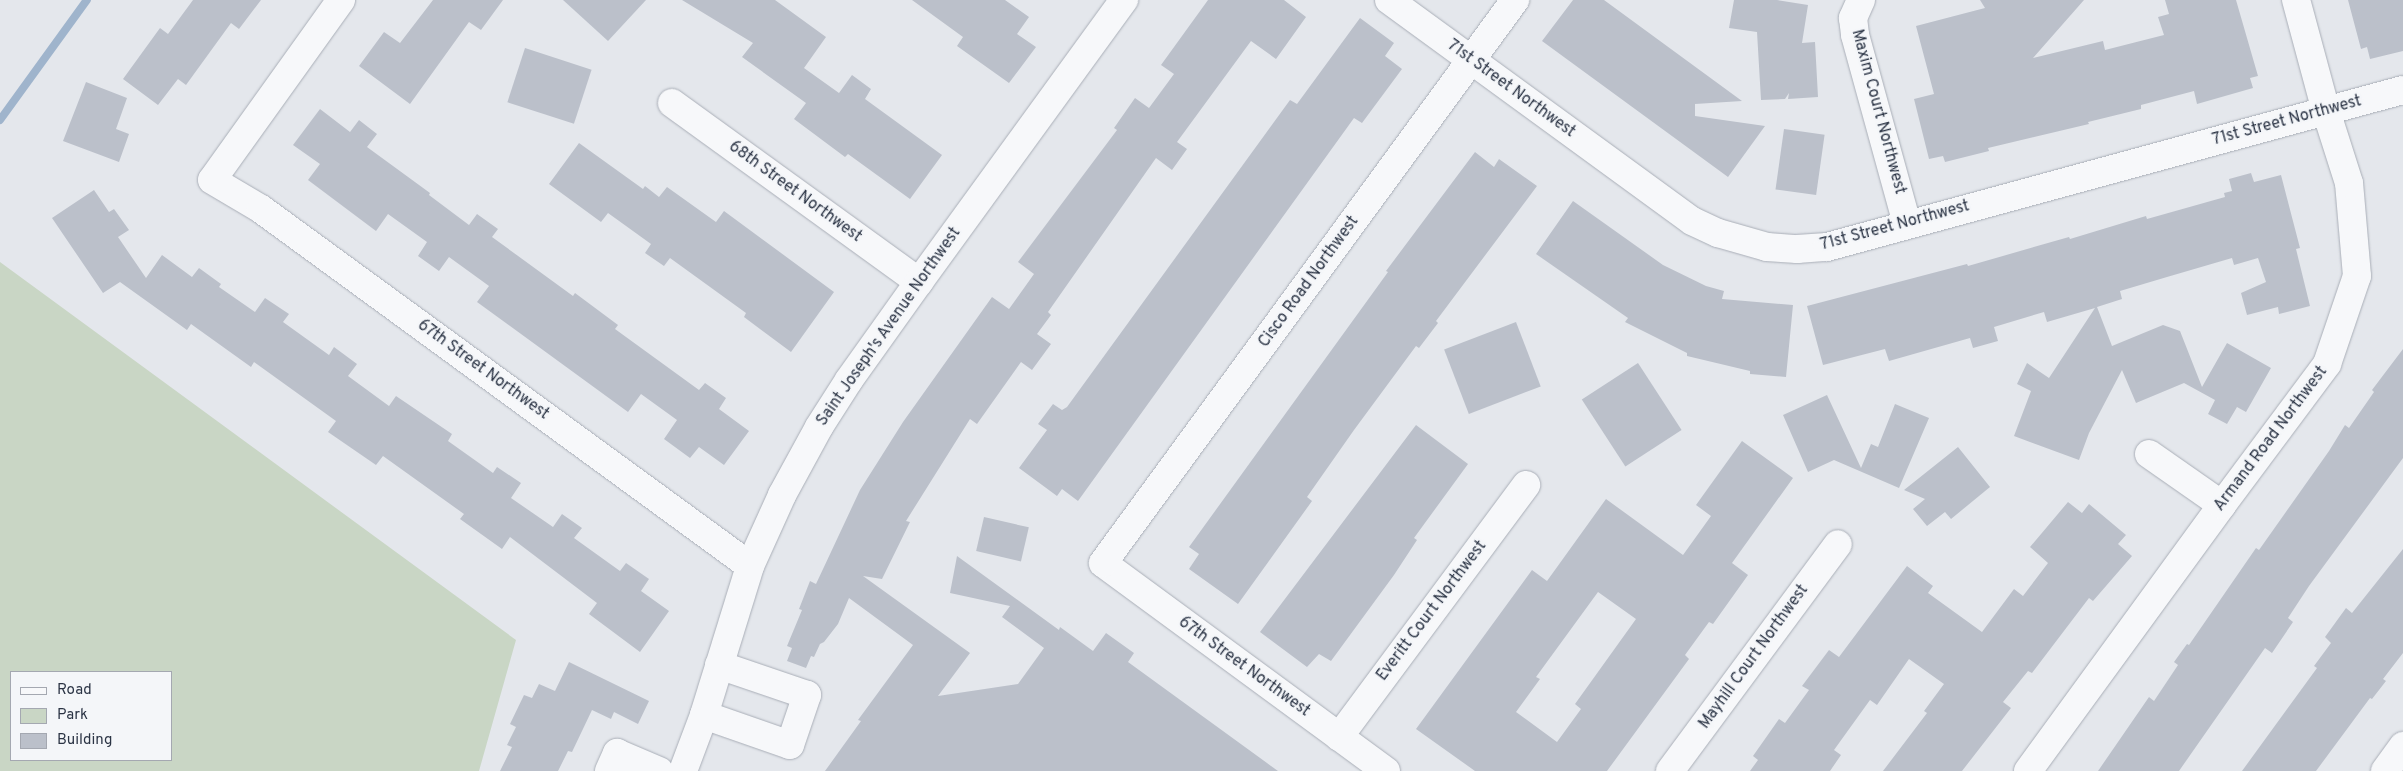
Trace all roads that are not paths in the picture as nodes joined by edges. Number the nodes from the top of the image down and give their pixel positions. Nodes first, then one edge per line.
1 (342, 0) edge
2 (1389, 0) edge
3 (1515, 0) edge
4 (1861, 0) edge
5 (2296, 0) edge
6 (1114, 4) edge
7 (1472, 59) junction
8 (2403, 90) edge
9 (672, 103) dead end
10 (2326, 111) junction
11 (1907, 224) junction
12 (919, 282) junction
13 (2149, 454) dead end
14 (1526, 485) dead end
15 (2222, 505) junction
16 (1838, 544) dead end
17 (1103, 564) joint
18 (750, 566) junction
19 (720, 665) junction
20 (704, 716) junction
21 (1339, 737) junction
22 (2403, 746) edge
23 (608, 771) edge
24 (659, 771) edge
25 (683, 771) edge
26 (1386, 771) edge
27 (1670, 771) edge
28 (2028, 771) edge
29 (2385, 771) edge

1 - 18 street, 67th Street Northwest
2 - 7 street, 71st Street Northwest
3 - 7 street, Cisco Road Northwest
4 - 11 street, Maxim Court Northwest
5 - 10 street, Armand Road Northwest
6 - 12 street, Saint Joseph's Avenue Northwest
7 - 11 street, 71st Street Northwest
7 - 17 street, Cisco Road Northwest
8 - 10 street, 71st Street Northwest
9 - 12 street, 68th Street Northwest
10 - 11 street, 71st Street Northwest
10 - 15 street, Armand Road Northwest
12 - 18 street, Saint Joseph's Avenue Northwest
13 - 15 street
14 - 21 street, Everitt Court Northwest
15 - 28 street, Armand Road Northwest
16 - 27 street, Mayhill Court Northwest
17 - 21 street, 67th Street Northwest
18 - 19 street, Saint Joseph's Avenue Northwest
19 - 20 street, Saint Joseph's Avenue Northwest
19 - 20 street
20 - 25 street, Saint Joseph's Avenue Northwest
21 - 26 street, 67th Street Northwest
22 - 29 street
23 - 24 street

